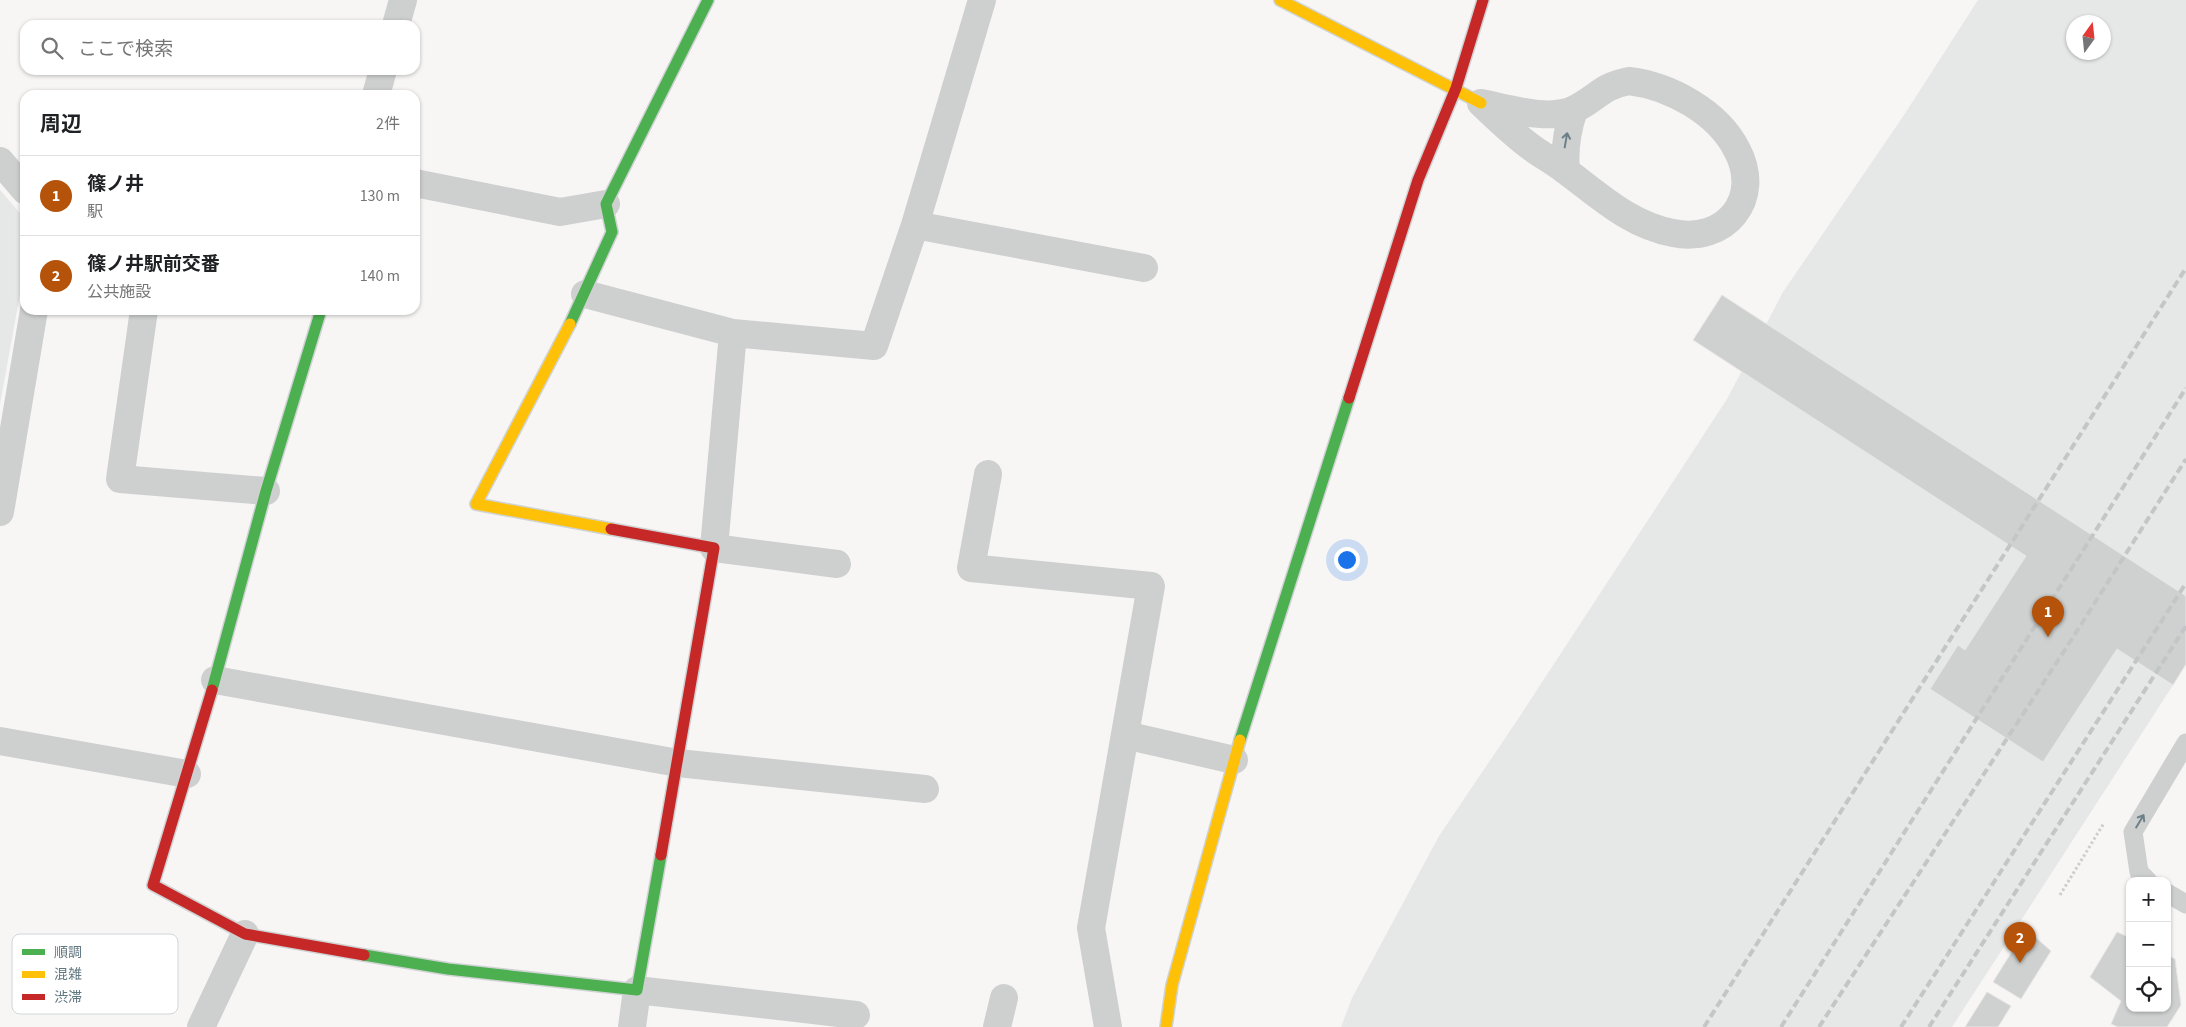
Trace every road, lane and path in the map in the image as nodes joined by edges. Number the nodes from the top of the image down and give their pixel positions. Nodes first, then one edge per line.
1 (403, 0) edge
2 (708, 0) edge
3 (982, 0) edge
4 (1280, 0) edge
5 (1483, 0) edge
6 (397, 20) edge
7 (382, 75) edge
8 (1456, 88) junction
9 (377, 90) edge
10 (1480, 102) junction
11 (1574, 110) junction
12 (0, 161) edge
13 (1566, 171) junction
14 (20, 184) edge
15 (420, 184) edge
16 (606, 204) junction
17 (915, 226) junction
18 (1144, 268) dead end
19 (585, 294) junction
20 (33, 315) edge
21 (143, 315) edge
22 (319, 315) edge
23 (732, 333) junction
24 (988, 474) dead end
25 (266, 491) junction
26 (0, 512) edge
27 (714, 548) junction
28 (837, 564) dead end
29 (215, 680) junction
30 (1125, 735) junction
31 (0, 742) edge
32 (2186, 743) edge
33 (1234, 760) junction
34 (678, 763) junction
35 (187, 774) junction
36 (925, 790) dead end
37 (2108, 817) dead end
38 (2144, 877) edge
39 (2060, 895) dead end
40 (2171, 895) edge
41 (2186, 904) edge
42 (245, 934) junction
43 (637, 990) junction
44 (1004, 998) dead end
45 (856, 1015) dead end
46 (201, 1027) edge
47 (632, 1027) edge
48 (998, 1027) edge
49 (1108, 1027) edge
50 (1166, 1027) edge

1 - 6 street
2 - 16 street
3 - 17 street
4 - 8 street
5 - 8 street
7 - 9 street
8 - 10 street
8 - 33 street
10 - 11 street
10 - 13 street
13 -> 11 street
11 - 13 street
12 - 14 street
15 - 16 street
16 - 19 street
17 - 18 street
17 - 23 street
19 - 23 street
19 - 27 street
20 - 26 street
21 - 25 street
22 - 25 street
23 - 27 street
24 - 30 street
25 - 29 street
27 - 28 street
27 - 34 street
29 - 34 street
29 - 35 street
30 - 33 street
30 - 49 street
31 - 35 street
38 -> 32 lane
33 - 50 street
34 - 36 street
34 - 43 street
35 - 42 street
37 - 39 path
40 - 41 lane
42 - 43 street
42 - 46 street
43 - 45 street
43 - 47 street
44 - 48 street

